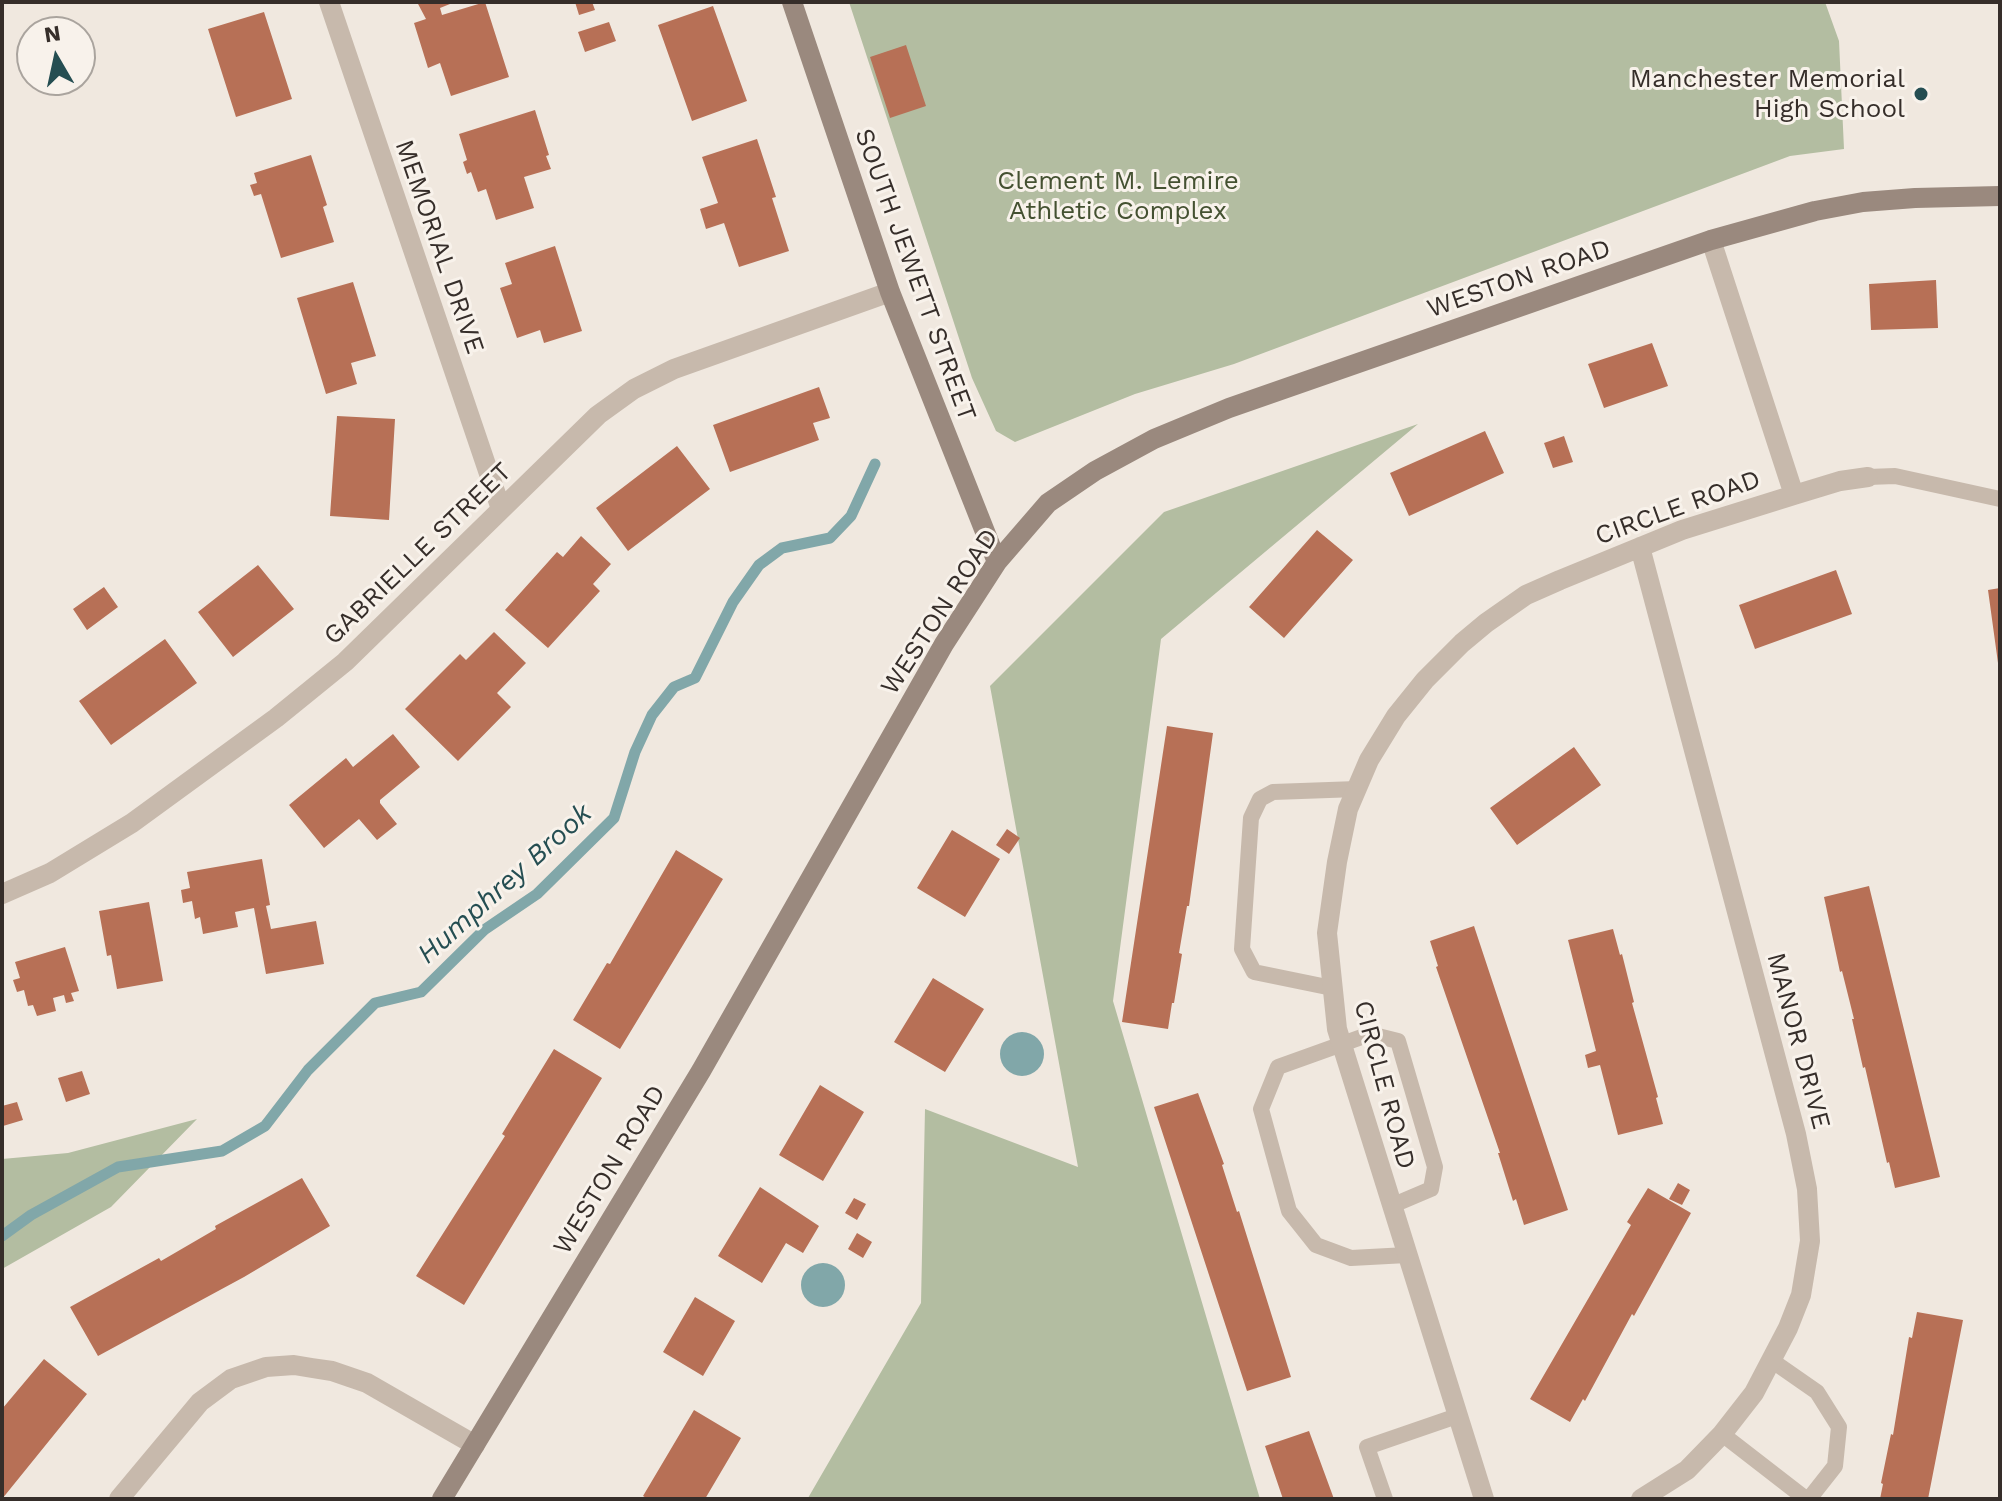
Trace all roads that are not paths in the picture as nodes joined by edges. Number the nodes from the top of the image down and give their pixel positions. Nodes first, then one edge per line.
1 (329, 2) edge
2 (792, 2) edge
3 (2000, 196) edge
4 (1711, 240) junction
5 (890, 292) junction
6 (1868, 477) joint
7 (1794, 495) junction
8 (2000, 499) edge
9 (501, 509) junction
10 (1640, 547) junction
11 (997, 562) junction
12 (1357, 789) junction
13 (2, 894) edge
14 (1332, 988) junction
15 (1341, 1043) junction
16 (1391, 1206) junction
17 (1407, 1255) junction
18 (1771, 1360) junction
19 (1457, 1416) junction
20 (1722, 1434) junction
21 (475, 1445) junction
22 (119, 1499) edge
23 (442, 1499) edge
24 (1385, 1499) edge
25 (1484, 1499) edge
26 (1641, 1499) edge
27 (1808, 1499) edge

1 - 9 street, MEMORIAL DRIVE
2 - 5 street, SOUTH JEWETT STREET
3 - 4 street, WESTON ROAD
4 - 7 street, CIRCLE ROAD
4 - 11 street, WESTON ROAD
5 - 9 street, GABRIELLE STREET
5 - 11 street, SOUTH JEWETT STREET
6 - 7 street, CIRCLE ROAD
6 - 8 lane, CIRCLE ROAD
7 - 10 street, CIRCLE ROAD
9 - 13 street, GABRIELLE STREET
10 - 12 street, CIRCLE ROAD
10 - 18 street, MANOR DRIVE
11 - 21 street, WESTON ROAD
12 - 14 street, CIRCLE ROAD
12 - 14 lane
14 - 15 street, CIRCLE ROAD
15 - 16 street, CIRCLE ROAD
15 - 16 lane
15 - 17 lane
16 - 17 street, CIRCLE ROAD
17 - 19 street, CIRCLE ROAD
18 - 20 street, MANOR DRIVE
18 - 27 lane
19 - 24 lane
19 - 25 street, CIRCLE ROAD
20 - 26 street, MANOR DRIVE
20 - 27 lane
21 - 22 street
21 - 23 street, WESTON ROAD

